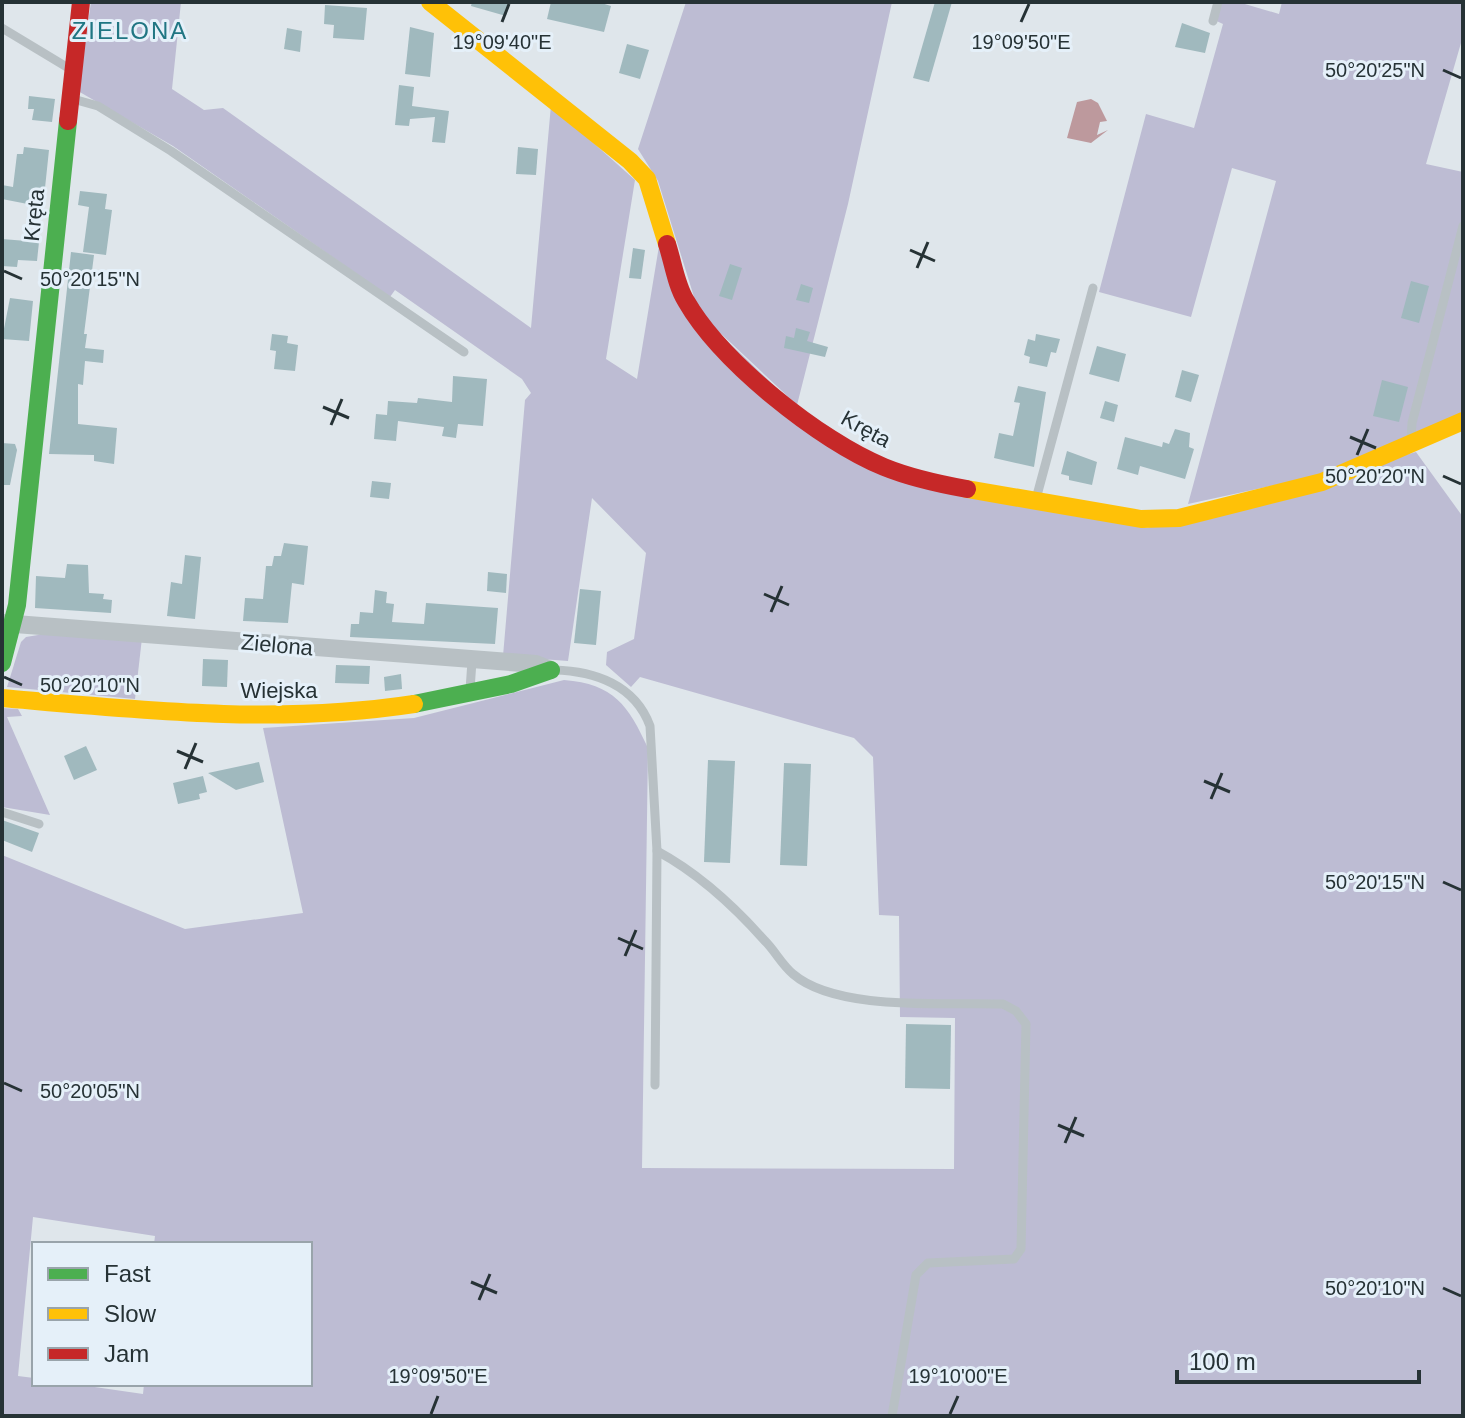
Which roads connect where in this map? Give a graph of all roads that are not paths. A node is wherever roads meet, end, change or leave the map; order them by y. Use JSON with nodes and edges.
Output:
{"nodes":[{"id":1,"x":81,"y":2,"type":"edge"},
{"id":2,"x":430,"y":2,"type":"edge"},
{"id":3,"x":1218,"y":2,"type":"edge"},
{"id":4,"x":1213,"y":21,"type":"dead end"},
{"id":5,"x":2,"y":28,"type":"edge"},
{"id":6,"x":73,"y":70,"type":"junction"},
{"id":7,"x":70,"y":98,"type":"junction"},
{"id":8,"x":1463,"y":226,"type":"edge"},
{"id":9,"x":1093,"y":288,"type":"dead end"},
{"id":10,"x":464,"y":352,"type":"dead end"},
{"id":11,"x":1463,"y":421,"type":"edge"},
{"id":12,"x":1411,"y":444,"type":"junction"},
{"id":13,"x":1035,"y":502,"type":"junction"},
{"id":14,"x":8,"y":624,"type":"edge"},
{"id":15,"x":472,"y":661,"type":"junction"},
{"id":16,"x":2,"y":663,"type":"edge"},
{"id":17,"x":551,"y":670,"type":"junction"},
{"id":18,"x":470,"y":693,"type":"junction"},
{"id":19,"x":2,"y":698,"type":"edge"},
{"id":20,"x":2,"y":812,"type":"edge"},
{"id":21,"x":39,"y":824,"type":"dead end"},
{"id":22,"x":657,"y":851,"type":"junction"},
{"id":23,"x":655,"y":1085,"type":"dead end"},
{"id":24,"x":892,"y":1416,"type":"edge"}],
"edges":[{"from":1,"to":6,"type":"street","name":"Kręta"},
{"from":2,"to":13,"type":"street","name":"Kręta"},
{"from":3,"to":4,"type":"lane"},
{"from":5,"to":6,"type":"lane"},
{"from":6,"to":7,"type":"street","name":"Kręta"},
{"from":7,"to":10,"type":"lane"},
{"from":7,"to":14,"type":"street","name":"Kręta"},
{"from":8,"to":12,"type":"lane"},
{"from":9,"to":13,"type":"lane"},
{"from":11,"to":12,"type":"street","name":"Kręta"},
{"from":12,"to":13,"type":"street","name":"Kręta"},
{"from":14,"to":15,"type":"street","name":"Zielona"},
{"from":14,"to":16,"type":"street","name":"Kręta"},
{"from":15,"to":17,"type":"street","name":"Zielona"},
{"from":15,"to":18,"type":"lane"},
{"from":17,"to":18,"type":"street","name":"Wiejska"},
{"from":17,"to":22,"type":"lane"},
{"from":18,"to":19,"type":"street","name":"Wiejska"},
{"from":20,"to":21,"type":"lane"},
{"from":22,"to":23,"type":"lane"},
{"from":22,"to":24,"type":"lane"}]}
